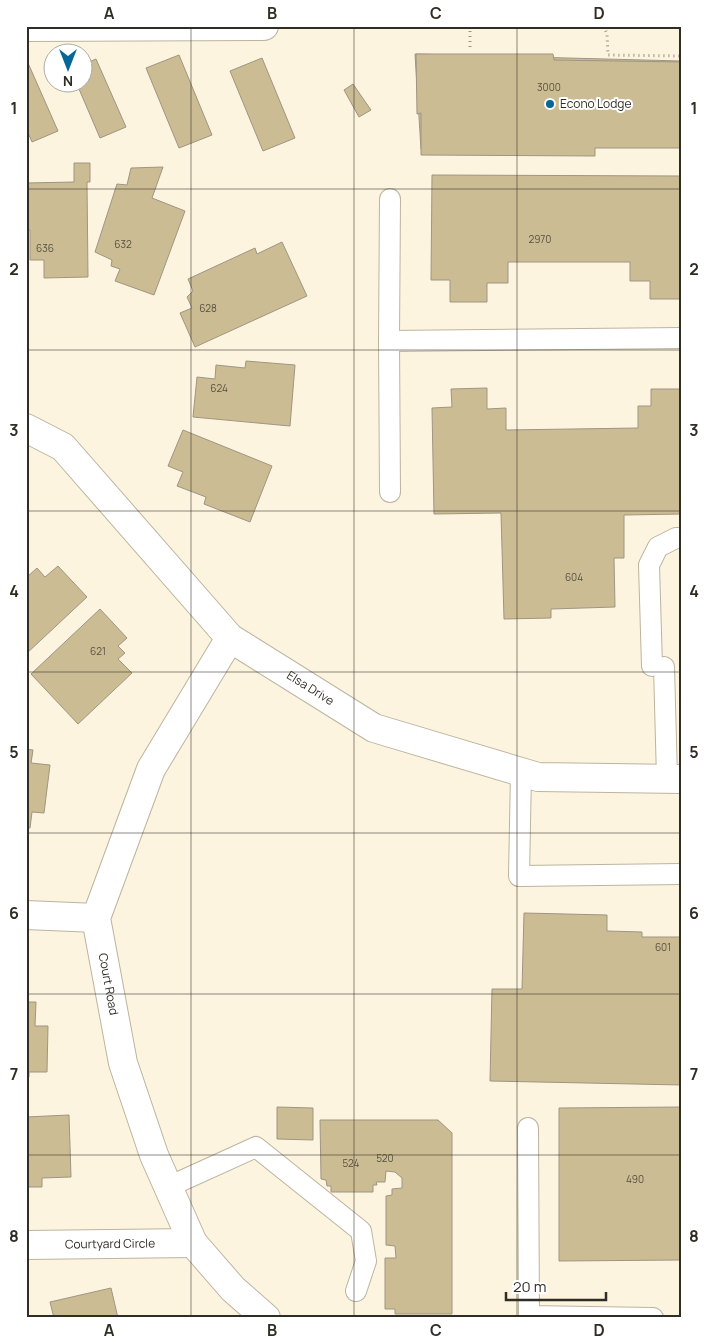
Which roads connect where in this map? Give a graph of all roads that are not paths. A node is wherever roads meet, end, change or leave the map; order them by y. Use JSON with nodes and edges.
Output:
{"nodes":[{"id":1,"x":264,"y":26,"type":"edge"},
{"id":2,"x":26,"y":27,"type":"edge"},
{"id":3,"x":390,"y":199,"type":"dead end"},
{"id":4,"x":682,"y":338,"type":"edge"},
{"id":5,"x":389,"y":341,"type":"junction"},
{"id":6,"x":26,"y":428,"type":"edge"},
{"id":7,"x":390,"y":492,"type":"dead end"},
{"id":8,"x":682,"y":538,"type":"edge"},
{"id":9,"x":230,"y":638,"type":"junction"},
{"id":10,"x":521,"y":772,"type":"junction"},
{"id":11,"x":674,"y":778,"type":"edge"},
{"id":12,"x":682,"y":874,"type":"edge"},
{"id":13,"x":26,"y":915,"type":"edge"},
{"id":14,"x":96,"y":918,"type":"junction"},
{"id":15,"x":528,"y":1128,"type":"dead end"},
{"id":16,"x":168,"y":1187,"type":"junction"},
{"id":17,"x":193,"y":1243,"type":"junction"},
{"id":18,"x":26,"y":1245,"type":"edge"},
{"id":19,"x":356,"y":1291,"type":"dead end"},
{"id":20,"x":529,"y":1317,"type":"edge"},
{"id":21,"x":266,"y":1318,"type":"edge"},
{"id":22,"x":653,"y":1318,"type":"edge"}],
"edges":[{"from":1,"to":2,"type":"street"},
{"from":3,"to":5,"type":"lane"},
{"from":4,"to":5,"type":"lane"},
{"from":5,"to":7,"type":"lane"},
{"from":6,"to":9,"type":"street","name":"Elsa Drive"},
{"from":8,"to":11,"type":"lane"},
{"from":9,"to":10,"type":"street","name":"Elsa Drive"},
{"from":9,"to":14,"type":"street"},
{"from":10,"to":11,"type":"street","name":"Elsa Drive"},
{"from":10,"to":12,"type":"lane"},
{"from":13,"to":14,"type":"street"},
{"from":14,"to":16,"type":"street","name":"Court Road"},
{"from":15,"to":20,"type":"lane"},
{"from":16,"to":17,"type":"street","name":"Court Road"},
{"from":16,"to":19,"type":"lane"},
{"from":17,"to":18,"type":"street","name":"Courtyard Circle"},
{"from":17,"to":21,"type":"street","name":"Court Road"},
{"from":20,"to":22,"type":"lane"}]}
